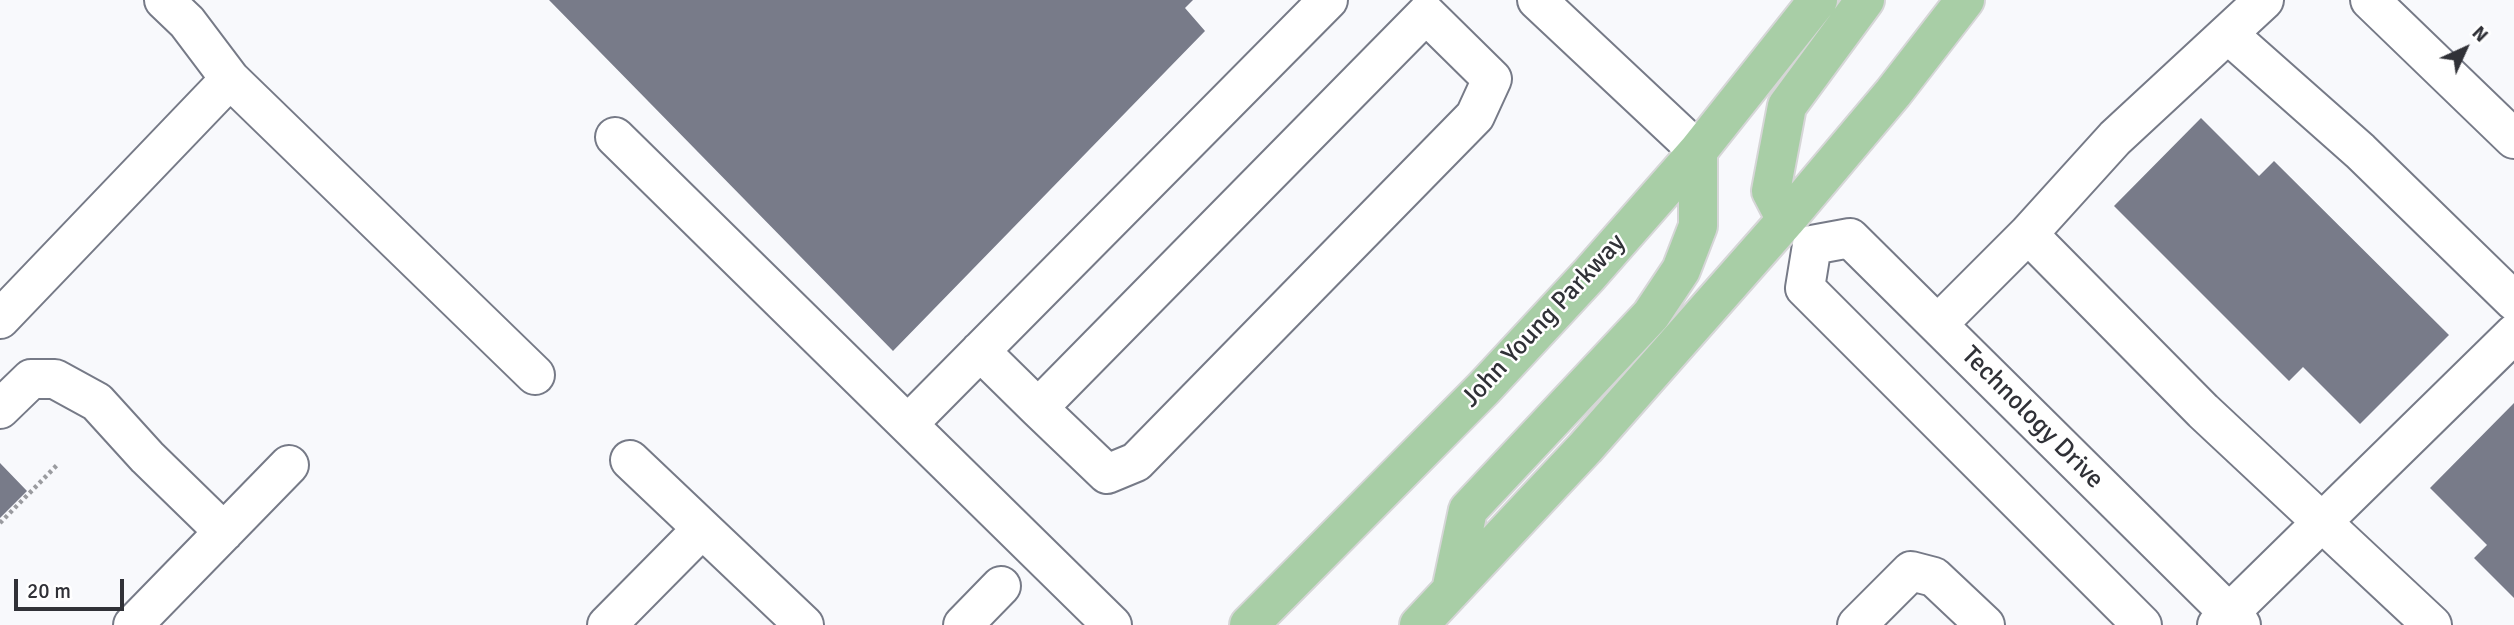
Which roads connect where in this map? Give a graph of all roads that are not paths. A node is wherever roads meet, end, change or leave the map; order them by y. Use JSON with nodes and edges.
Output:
{"nodes":[{"id":1,"x":164,"y":0,"type":"edge"},
{"id":2,"x":1328,"y":0,"type":"edge"},
{"id":3,"x":1537,"y":0,"type":"edge"},
{"id":4,"x":1818,"y":0,"type":"edge"},
{"id":5,"x":1865,"y":0,"type":"edge"},
{"id":6,"x":1965,"y":0,"type":"edge"},
{"id":7,"x":2264,"y":0,"type":"edge"},
{"id":8,"x":2370,"y":0,"type":"edge"},
{"id":9,"x":1419,"y":7,"type":"edge"},
{"id":10,"x":2229,"y":35,"type":"junction"},
{"id":11,"x":230,"y":79,"type":"junction"},
{"id":12,"x":615,"y":137,"type":"dead end"},
{"id":13,"x":2514,"y":139,"type":"edge"},
{"id":14,"x":1698,"y":151,"type":"junction"},
{"id":15,"x":1799,"y":232,"type":"junction"},
{"id":16,"x":2028,"y":233,"type":"junction"},
{"id":17,"x":2514,"y":301,"type":"edge"},
{"id":18,"x":0,"y":318,"type":"edge"},
{"id":19,"x":1938,"y":324,"type":"junction"},
{"id":20,"x":2514,"y":334,"type":"edge"},
{"id":21,"x":980,"y":352,"type":"junction"},
{"id":22,"x":535,"y":376,"type":"dead end"},
{"id":23,"x":1038,"y":408,"type":"junction"},
{"id":24,"x":0,"y":410,"type":"edge"},
{"id":25,"x":908,"y":424,"type":"junction"},
{"id":26,"x":630,"y":460,"type":"dead end"},
{"id":27,"x":289,"y":465,"type":"dead end"},
{"id":28,"x":2321,"y":522,"type":"junction"},
{"id":29,"x":702,"y":529,"type":"junction"},
{"id":30,"x":225,"y":533,"type":"junction"},
{"id":31,"x":1001,"y":586,"type":"dead end"},
{"id":32,"x":1451,"y":591,"type":"junction"},
{"id":33,"x":2229,"y":621,"type":"edge"},
{"id":34,"x":133,"y":625,"type":"edge"},
{"id":35,"x":607,"y":625,"type":"edge"},
{"id":36,"x":804,"y":625,"type":"edge"},
{"id":37,"x":962,"y":625,"type":"edge"},
{"id":38,"x":1112,"y":625,"type":"edge"},
{"id":39,"x":1249,"y":625,"type":"edge"},
{"id":40,"x":1419,"y":625,"type":"edge"},
{"id":41,"x":1857,"y":625,"type":"edge"},
{"id":42,"x":1985,"y":625,"type":"edge"},
{"id":43,"x":2142,"y":625,"type":"edge"},
{"id":44,"x":2432,"y":625,"type":"edge"}],
"edges":[{"from":1,"to":11,"type":"street"},
{"from":2,"to":21,"type":"street"},
{"from":3,"to":14,"type":"street"},
{"from":4,"to":14,"type":"main road","name":"John Young Parkway"},
{"from":5,"to":15,"type":"main road"},
{"from":6,"to":15,"type":"main road"},
{"from":7,"to":10,"type":"street"},
{"from":8,"to":13,"type":"street"},
{"from":9,"to":23,"type":"street"},
{"from":9,"to":23,"type":"street"},
{"from":10,"to":16,"type":"street"},
{"from":10,"to":17,"type":"street"},
{"from":11,"to":18,"type":"street"},
{"from":11,"to":22,"type":"street"},
{"from":12,"to":25,"type":"street"},
{"from":14,"to":32,"type":"main road"},
{"from":14,"to":39,"type":"main road","name":"John Young Parkway"},
{"from":15,"to":19,"type":"street","name":"Technology Drive"},
{"from":15,"to":32,"type":"main road"},
{"from":15,"to":43,"type":"street"},
{"from":16,"to":19,"type":"street"},
{"from":16,"to":28,"type":"street"},
{"from":19,"to":33,"type":"street","name":"Technology Drive"},
{"from":20,"to":28,"type":"street"},
{"from":21,"to":23,"type":"street"},
{"from":21,"to":25,"type":"street"},
{"from":24,"to":30,"type":"street"},
{"from":25,"to":38,"type":"street"},
{"from":26,"to":29,"type":"street"},
{"from":27,"to":30,"type":"street"},
{"from":28,"to":33,"type":"street"},
{"from":28,"to":44,"type":"street"},
{"from":29,"to":35,"type":"street"},
{"from":29,"to":36,"type":"street"},
{"from":30,"to":34,"type":"street"},
{"from":31,"to":37,"type":"street"},
{"from":32,"to":40,"type":"main road"},
{"from":41,"to":42,"type":"street"}]}
